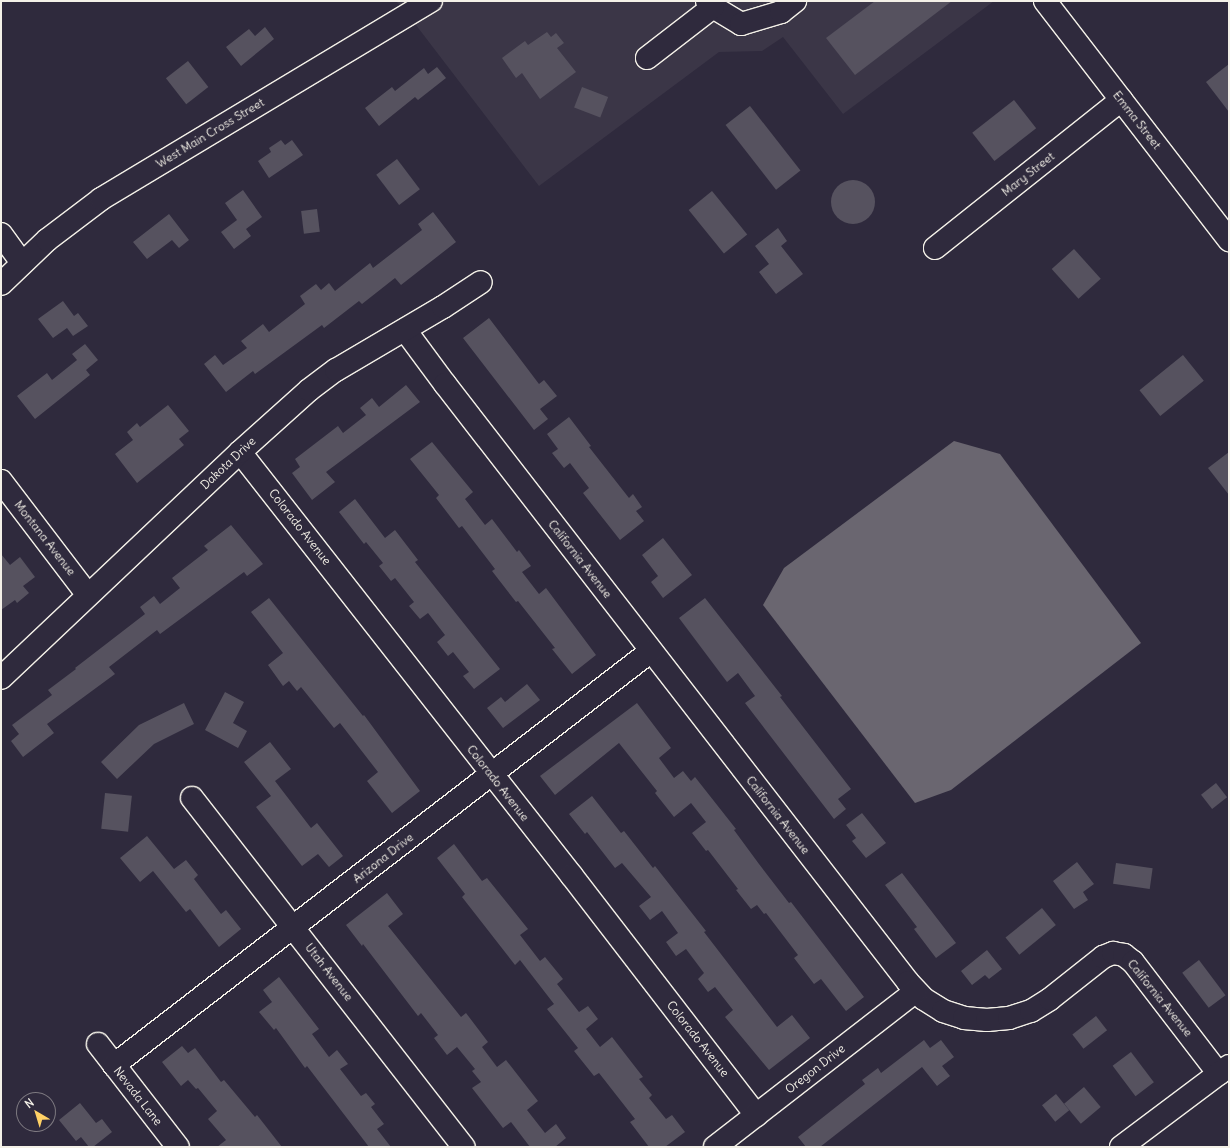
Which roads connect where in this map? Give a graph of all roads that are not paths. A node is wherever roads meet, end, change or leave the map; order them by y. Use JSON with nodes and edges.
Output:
{"nodes":[{"id":1,"x":431,"y":1,"type":"edge"},
{"id":2,"x":795,"y":1,"type":"edge"},
{"id":3,"x":1045,"y":1,"type":"edge"},
{"id":4,"x":710,"y":4,"type":"edge"},
{"id":5,"x":647,"y":58,"type":"dead end"},
{"id":6,"x":1121,"y":100,"type":"junction"},
{"id":7,"x":1,"y":234,"type":"edge"},
{"id":8,"x":1229,"y":240,"type":"edge"},
{"id":9,"x":935,"y":248,"type":"dead end"},
{"id":10,"x":22,"y":263,"type":"junction"},
{"id":11,"x":481,"y":282,"type":"dead end"},
{"id":12,"x":1,"y":284,"type":"edge"},
{"id":13,"x":405,"y":330,"type":"junction"},
{"id":14,"x":240,"y":452,"type":"junction"},
{"id":15,"x":1,"y":481,"type":"edge"},
{"id":16,"x":88,"y":595,"type":"junction"},
{"id":17,"x":651,"y":651,"type":"junction"},
{"id":18,"x":1,"y":678,"type":"edge"},
{"id":19,"x":491,"y":774,"type":"junction"},
{"id":20,"x":192,"y":798,"type":"dead end"},
{"id":21,"x":294,"y":926,"type":"junction"},
{"id":22,"x":916,"y":991,"type":"junction"},
{"id":23,"x":98,"y":1044,"type":"dead end"},
{"id":24,"x":114,"y":1065,"type":"junction"},
{"id":25,"x":1224,"y":1070,"type":"edge"},
{"id":26,"x":756,"y":1115,"type":"junction"},
{"id":27,"x":178,"y":1147,"type":"edge"},
{"id":28,"x":464,"y":1147,"type":"edge"},
{"id":29,"x":715,"y":1147,"type":"edge"},
{"id":30,"x":1121,"y":1147,"type":"edge"}],
"edges":[{"from":1,"to":10,"type":"street","name":"West Main Cross Street"},
{"from":2,"to":4,"type":"street"},
{"from":3,"to":6,"type":"street","name":"Emma Street"},
{"from":4,"to":5,"type":"street"},
{"from":6,"to":8,"type":"street","name":"Emma Street"},
{"from":6,"to":9,"type":"street","name":"Mary Street"},
{"from":7,"to":10,"type":"street"},
{"from":10,"to":12,"type":"street","name":"West Main Cross Street"},
{"from":11,"to":13,"type":"street","name":"Dakota Drive"},
{"from":13,"to":14,"type":"street","name":"Dakota Drive"},
{"from":13,"to":17,"type":"street","name":"California Avenue"},
{"from":14,"to":16,"type":"street","name":"Dakota Drive"},
{"from":14,"to":19,"type":"street","name":"Colorado Avenue"},
{"from":15,"to":16,"type":"street","name":"Montana Avenue"},
{"from":16,"to":18,"type":"street","name":"Dakota Drive"},
{"from":17,"to":19,"type":"street","name":"Arizona Drive"},
{"from":17,"to":22,"type":"street","name":"California Avenue"},
{"from":19,"to":21,"type":"street","name":"Arizona Drive"},
{"from":19,"to":26,"type":"street","name":"Colorado Avenue"},
{"from":20,"to":21,"type":"street","name":"Utah Avenue"},
{"from":21,"to":24,"type":"street","name":"Arizona Drive"},
{"from":21,"to":28,"type":"street","name":"Utah Avenue"},
{"from":22,"to":25,"type":"street","name":"California Avenue"},
{"from":22,"to":26,"type":"street","name":"Oregon Drive"},
{"from":23,"to":24,"type":"street","name":"Nevada Lane"},
{"from":24,"to":27,"type":"street","name":"Nevada Lane"},
{"from":25,"to":30,"type":"street"},
{"from":26,"to":29,"type":"street","name":"Oregon Drive"}]}
